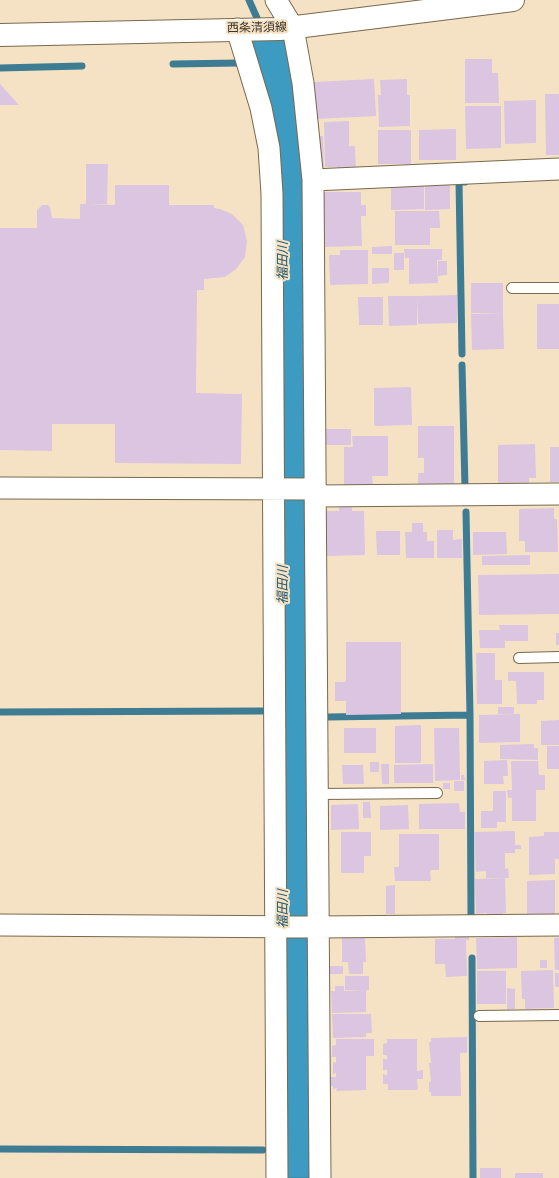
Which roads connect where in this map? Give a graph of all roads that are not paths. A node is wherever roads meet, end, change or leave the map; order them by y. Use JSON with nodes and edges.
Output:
{"nodes":[{"id":1,"x":276,"y":0,"type":"edge"},
{"id":2,"x":513,"y":0,"type":"edge"},
{"id":3,"x":286,"y":28,"type":"junction"},
{"id":4,"x":242,"y":29,"type":"junction"},
{"id":5,"x":0,"y":35,"type":"edge"},
{"id":6,"x":559,"y":169,"type":"edge"},
{"id":7,"x":313,"y":180,"type":"junction"},
{"id":8,"x":512,"y":288,"type":"dead end"},
{"id":9,"x":559,"y":288,"type":"edge"},
{"id":10,"x":0,"y":488,"type":"edge"},
{"id":11,"x":276,"y":489,"type":"junction"},
{"id":12,"x":313,"y":491,"type":"junction"},
{"id":13,"x":559,"y":494,"type":"edge"},
{"id":14,"x":559,"y":657,"type":"edge"},
{"id":15,"x":519,"y":658,"type":"dead end"},
{"id":16,"x":437,"y":793,"type":"dead end"},
{"id":17,"x":318,"y":794,"type":"junction"},
{"id":18,"x":0,"y":925,"type":"edge"},
{"id":19,"x":559,"y":925,"type":"edge"},
{"id":20,"x":278,"y":926,"type":"junction"},
{"id":21,"x":319,"y":927,"type":"junction"},
{"id":22,"x":559,"y":1015,"type":"edge"},
{"id":23,"x":479,"y":1016,"type":"dead end"},
{"id":24,"x":277,"y":1178,"type":"edge"},
{"id":25,"x":320,"y":1178,"type":"edge"}],
"edges":[{"from":1,"to":3,"type":"street"},
{"from":2,"to":3,"type":"main road","name":"西条清須線"},
{"from":3,"to":4,"type":"main road","name":"西条清須線"},
{"from":3,"to":7,"type":"street"},
{"from":4,"to":5,"type":"main road","name":"西条清須線"},
{"from":4,"to":11,"type":"street"},
{"from":6,"to":7,"type":"street"},
{"from":7,"to":12,"type":"street"},
{"from":8,"to":9,"type":"lane"},
{"from":10,"to":11,"type":"street"},
{"from":11,"to":12,"type":"street"},
{"from":11,"to":20,"type":"street"},
{"from":12,"to":13,"type":"street"},
{"from":12,"to":17,"type":"street"},
{"from":14,"to":15,"type":"lane"},
{"from":16,"to":17,"type":"lane"},
{"from":17,"to":21,"type":"street"},
{"from":18,"to":20,"type":"street"},
{"from":19,"to":21,"type":"street"},
{"from":20,"to":21,"type":"street"},
{"from":20,"to":24,"type":"street"},
{"from":21,"to":25,"type":"street"},
{"from":22,"to":23,"type":"lane"}]}
